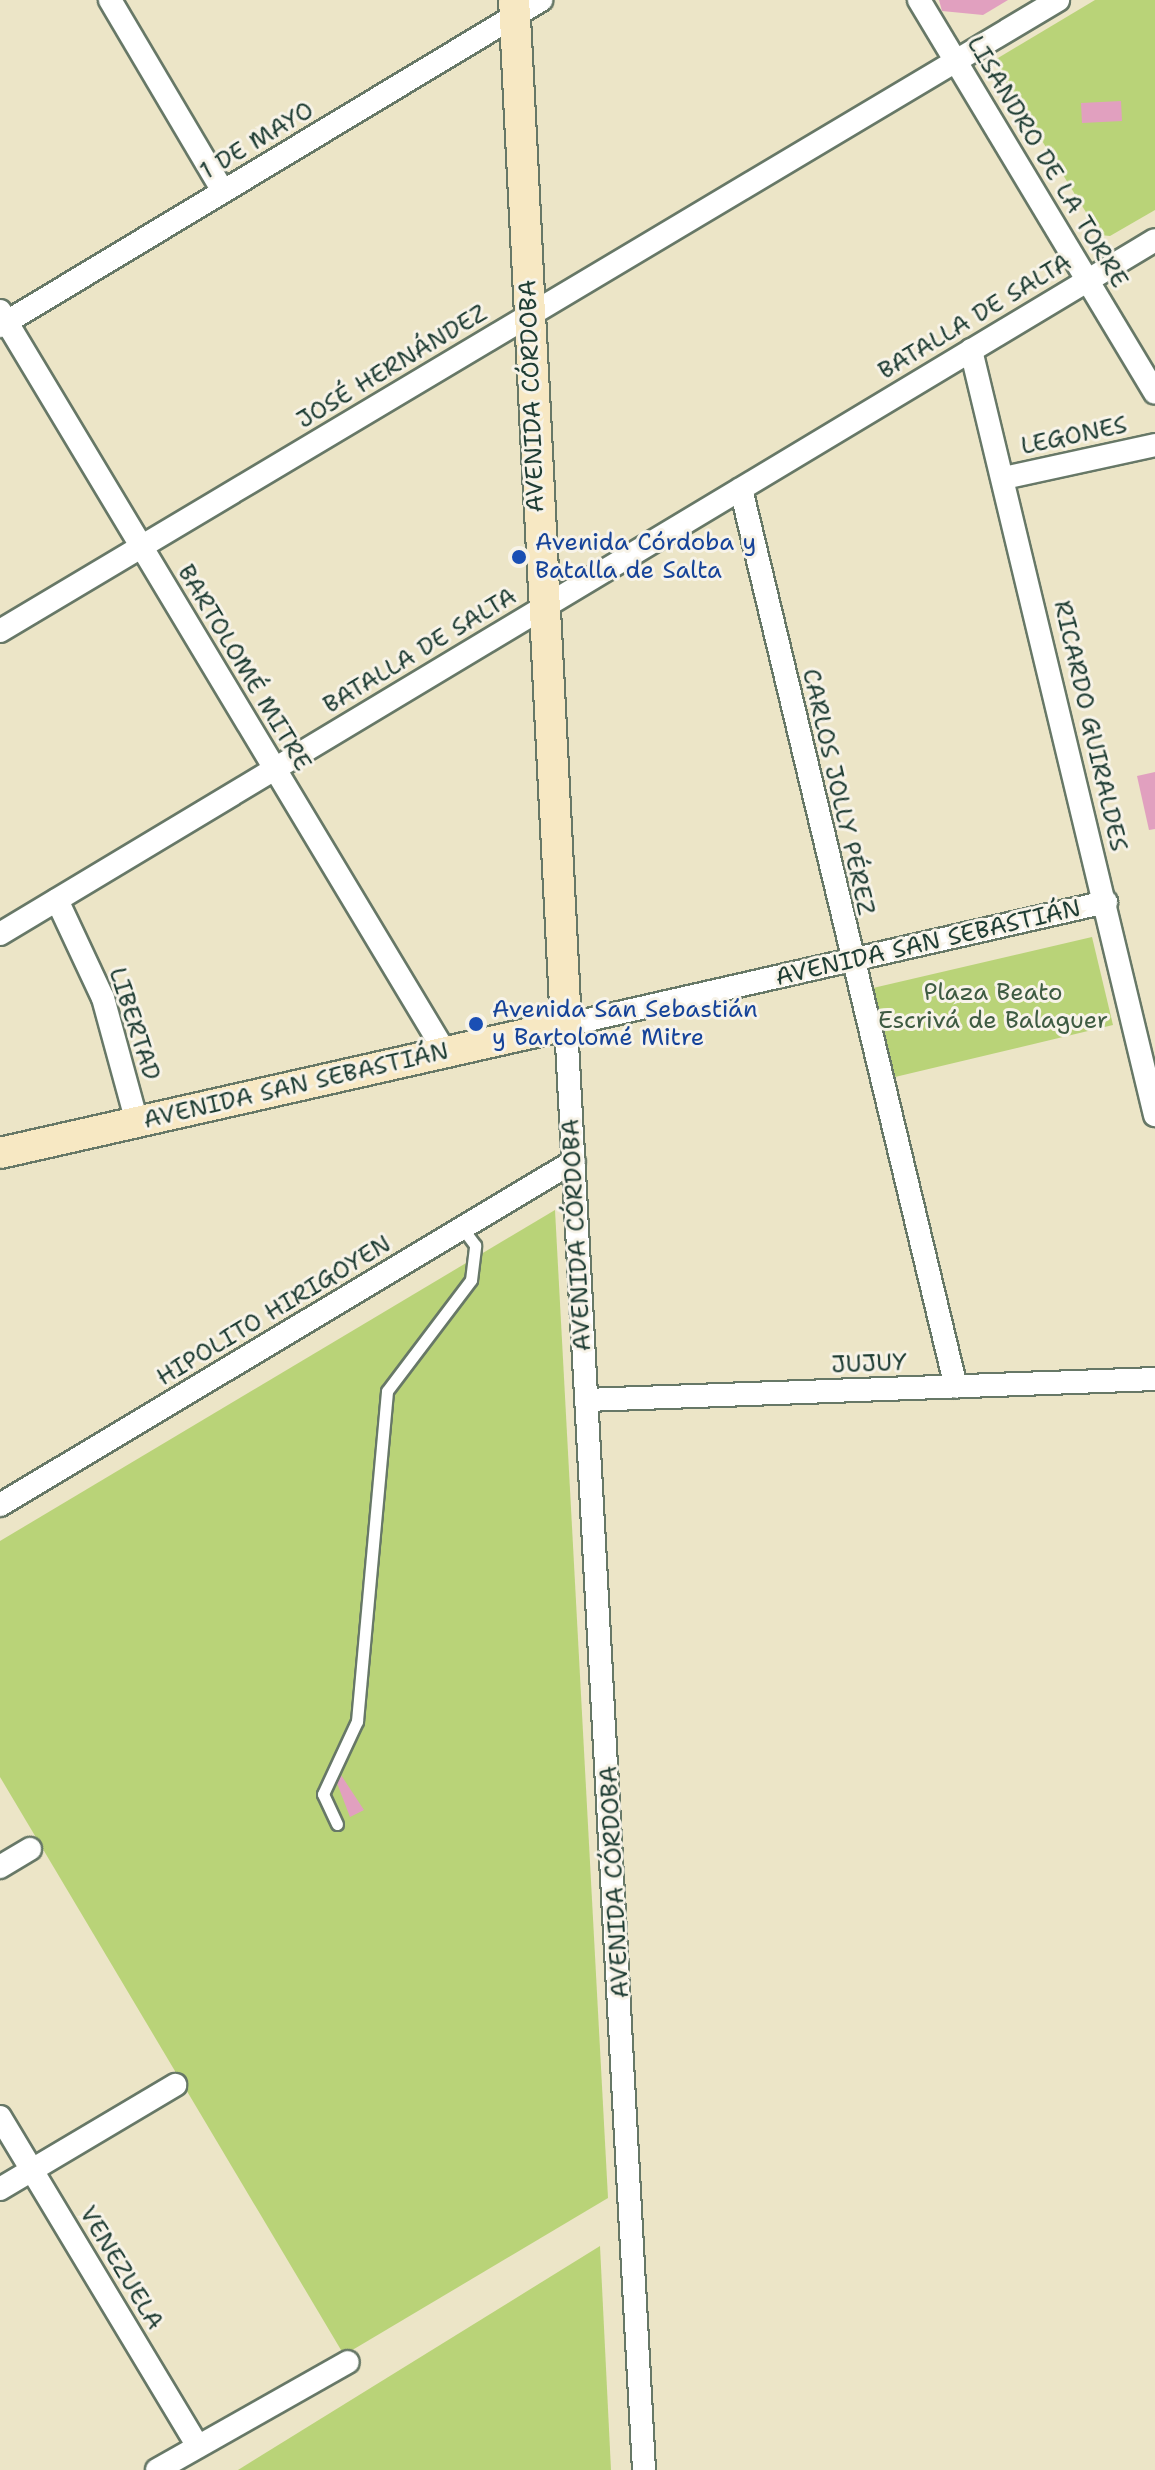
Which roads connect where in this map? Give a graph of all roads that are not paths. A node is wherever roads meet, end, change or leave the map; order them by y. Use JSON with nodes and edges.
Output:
{"nodes":[{"id":1,"x":110,"y":0,"type":"edge"},
{"id":2,"x":541,"y":0,"type":"edge"},
{"id":3,"x":919,"y":0,"type":"edge"},
{"id":4,"x":1058,"y":0,"type":"edge"},
{"id":5,"x":514,"y":8,"type":"edge"},
{"id":6,"x":956,"y":61,"type":"junction"},
{"id":7,"x":223,"y":191,"type":"junction"},
{"id":8,"x":1155,"y":240,"type":"edge"},
{"id":9,"x":1088,"y":280,"type":"junction"},
{"id":10,"x":529,"y":316,"type":"junction"},
{"id":11,"x":2,"y":320,"type":"edge"},
{"id":12,"x":971,"y":350,"type":"junction"},
{"id":13,"x":1155,"y":393,"type":"edge"},
{"id":14,"x":1155,"y":445,"type":"edge"},
{"id":15,"x":1004,"y":478,"type":"junction"},
{"id":16,"x":741,"y":489,"type":"junction"},
{"id":17,"x":141,"y":547,"type":"junction"},
{"id":18,"x":542,"y":608,"type":"junction"},
{"id":19,"x":0,"y":631,"type":"edge"},
{"id":20,"x":274,"y":769,"type":"junction"},
{"id":21,"x":57,"y":900,"type":"junction"},
{"id":22,"x":1106,"y":902,"type":"junction"},
{"id":23,"x":0,"y":934,"type":"edge"},
{"id":24,"x":850,"y":960,"type":"junction"},
{"id":25,"x":566,"y":1025,"type":"junction"},
{"id":26,"x":445,"y":1052,"type":"junction"},
{"id":27,"x":1155,"y":1115,"type":"edge"},
{"id":28,"x":137,"y":1122,"type":"junction"},
{"id":29,"x":0,"y":1153,"type":"edge"},
{"id":30,"x":574,"y":1161,"type":"junction"},
{"id":31,"x":462,"y":1228,"type":"junction"},
{"id":32,"x":1155,"y":1379,"type":"edge"},
{"id":33,"x":956,"y":1387,"type":"junction"},
{"id":34,"x":586,"y":1400,"type":"junction"},
{"id":35,"x":0,"y":1505,"type":"edge"},
{"id":36,"x":337,"y":1824,"type":"dead end"},
{"id":37,"x":30,"y":1849,"type":"dead end"},
{"id":38,"x":0,"y":1867,"type":"edge"},
{"id":39,"x":175,"y":2085,"type":"dead end"},
{"id":40,"x":0,"y":2117,"type":"edge"},
{"id":41,"x":32,"y":2170,"type":"junction"},
{"id":42,"x":0,"y":2189,"type":"edge"},
{"id":43,"x":348,"y":2362,"type":"dead end"},
{"id":44,"x":198,"y":2446,"type":"junction"},
{"id":45,"x":157,"y":2470,"type":"edge"},
{"id":46,"x":644,"y":2470,"type":"edge"}],
"edges":[{"from":1,"to":7,"type":"street"},
{"from":2,"to":5,"type":"street","name":"1 DE MAYO"},
{"from":3,"to":6,"type":"street","name":"LISANDRO DE LA TORRE"},
{"from":4,"to":6,"type":"street","name":"JOSÉ HERNÁNDEZ"},
{"from":5,"to":7,"type":"street","name":"1 DE MAYO"},
{"from":5,"to":10,"type":"street","name":"AVENIDA CÓRDOBA"},
{"from":6,"to":9,"type":"street","name":"LISANDRO DE LA TORRE"},
{"from":6,"to":10,"type":"street","name":"JOSÉ HERNÁNDEZ"},
{"from":7,"to":11,"type":"street","name":"1 DE MAYO"},
{"from":8,"to":9,"type":"street","name":"BATALLA DE SALTA"},
{"from":9,"to":12,"type":"street","name":"BATALLA DE SALTA"},
{"from":9,"to":13,"type":"street","name":"LISANDRO DE LA TORRE"},
{"from":10,"to":17,"type":"street","name":"JOSÉ HERNÁNDEZ"},
{"from":10,"to":18,"type":"street","name":"AVENIDA CÓRDOBA"},
{"from":11,"to":17,"type":"street","name":"BARTOLOMÉ MITRE"},
{"from":12,"to":15,"type":"street","name":"RICARDO GUIRALDES"},
{"from":12,"to":16,"type":"street","name":"BATALLA DE SALTA"},
{"from":14,"to":15,"type":"street","name":"LEGONES"},
{"from":15,"to":22,"type":"street","name":"RICARDO GUIRALDES"},
{"from":16,"to":18,"type":"street","name":"BATALLA DE SALTA"},
{"from":16,"to":24,"type":"street","name":"CARLOS JOLLY PÉREZ"},
{"from":17,"to":19,"type":"street","name":"JOSÉ HERNÁNDEZ"},
{"from":17,"to":20,"type":"street","name":"BARTOLOMÉ MITRE"},
{"from":18,"to":20,"type":"street","name":"BATALLA DE SALTA"},
{"from":18,"to":25,"type":"street","name":"AVENIDA CÓRDOBA"},
{"from":20,"to":21,"type":"street","name":"BATALLA DE SALTA"},
{"from":20,"to":26,"type":"street","name":"BARTOLOMÉ MITRE"},
{"from":21,"to":23,"type":"street","name":"BATALLA DE SALTA"},
{"from":21,"to":28,"type":"street","name":"LIBERTAD"},
{"from":22,"to":24,"type":"street","name":"AVENIDA SAN SEBASTIÁN"},
{"from":22,"to":27,"type":"street","name":"RICARDO GUIRALDES"},
{"from":24,"to":25,"type":"street","name":"AVENIDA SAN SEBASTIÁN"},
{"from":24,"to":33,"type":"street","name":"CARLOS JOLLY PÉREZ"},
{"from":25,"to":26,"type":"street","name":"AVENIDA SAN SEBASTIÁN"},
{"from":25,"to":30,"type":"street","name":"AVENIDA CÓRDOBA"},
{"from":26,"to":28,"type":"street","name":"AVENIDA SAN SEBASTIÁN"},
{"from":28,"to":29,"type":"street","name":"AVENIDA SAN SEBASTIÁN"},
{"from":30,"to":31,"type":"street","name":"HIPOLITO HIRIGOYEN"},
{"from":30,"to":34,"type":"street","name":"AVENIDA CÓRDOBA"},
{"from":31,"to":35,"type":"street","name":"HIPOLITO HIRIGOYEN"},
{"from":31,"to":36,"type":"lane"},
{"from":32,"to":33,"type":"street","name":"JUJUY"},
{"from":33,"to":34,"type":"street","name":"JUJUY"},
{"from":34,"to":46,"type":"street","name":"AVENIDA CÓRDOBA"},
{"from":37,"to":38,"type":"street"},
{"from":39,"to":41,"type":"street"},
{"from":40,"to":41,"type":"street","name":"VENEZUELA"},
{"from":41,"to":42,"type":"street"},
{"from":41,"to":44,"type":"street","name":"VENEZUELA"},
{"from":43,"to":44,"type":"street"},
{"from":44,"to":45,"type":"street"}]}
